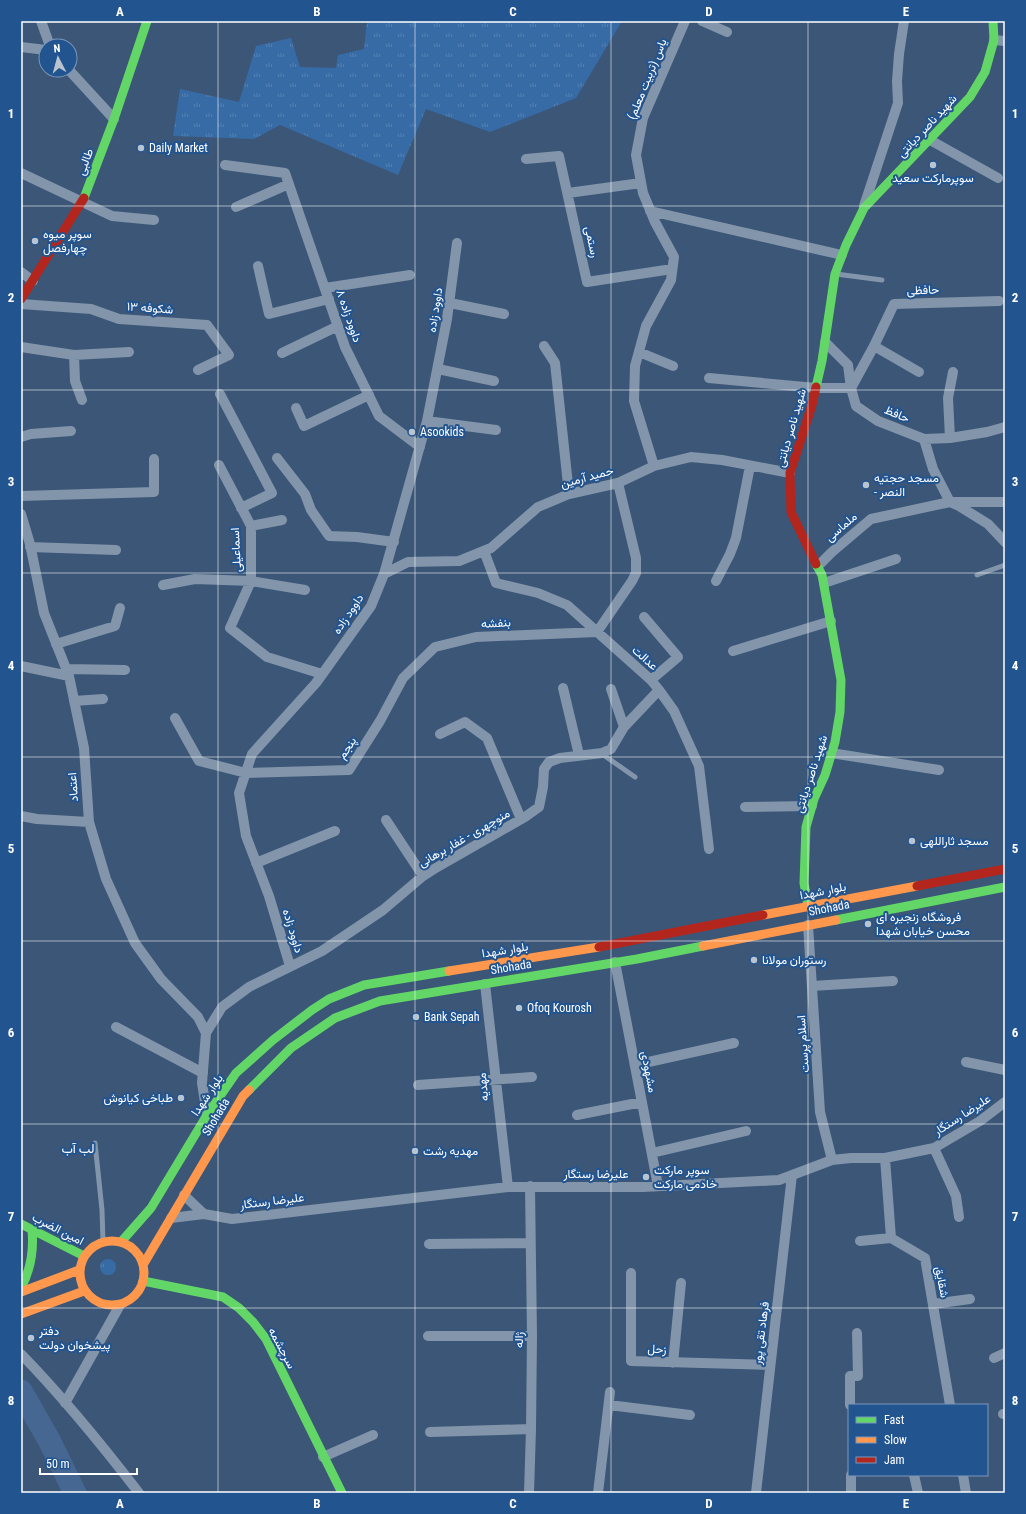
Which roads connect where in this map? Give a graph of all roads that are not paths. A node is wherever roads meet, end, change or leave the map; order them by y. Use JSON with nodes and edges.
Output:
{"nodes":[{"id":1,"x":41,"y":21,"type":"edge"},
{"id":2,"x":147,"y":21,"type":"edge"},
{"id":3,"x":685,"y":21,"type":"edge"},
{"id":4,"x":702,"y":21,"type":"edge"},
{"id":5,"x":904,"y":21,"type":"edge"},
{"id":6,"x":993,"y":21,"type":"edge"},
{"id":7,"x":727,"y":32,"type":"dead end"},
{"id":8,"x":47,"y":38,"type":"edge"},
{"id":9,"x":994,"y":40,"type":"junction"},
{"id":10,"x":1005,"y":41,"type":"edge"},
{"id":11,"x":21,"y":47,"type":"edge"},
{"id":12,"x":38,"y":49,"type":"edge"},
{"id":13,"x":76,"y":78,"type":"edge"},
{"id":14,"x":114,"y":119,"type":"junction"},
{"id":15,"x":930,"y":140,"type":"junction"},
{"id":16,"x":526,"y":159,"type":"dead end"},
{"id":17,"x":225,"y":165,"type":"dead end"},
{"id":18,"x":21,"y":173,"type":"edge"},
{"id":19,"x":998,"y":178,"type":"dead end"},
{"id":20,"x":642,"y":183,"type":"junction"},
{"id":21,"x":290,"y":184,"type":"junction"},
{"id":22,"x":568,"y":193,"type":"junction"},
{"id":23,"x":83,"y":202,"type":"junction"},
{"id":24,"x":236,"y":207,"type":"dead end"},
{"id":25,"x":864,"y":208,"type":"junction"},
{"id":26,"x":650,"y":211,"type":"junction"},
{"id":27,"x":154,"y":220,"type":"dead end"},
{"id":28,"x":457,"y":243,"type":"dead end"},
{"id":29,"x":842,"y":255,"type":"junction"},
{"id":30,"x":258,"y":266,"type":"dead end"},
{"id":31,"x":672,"y":268,"type":"junction"},
{"id":32,"x":21,"y":272,"type":"edge"},
{"id":33,"x":836,"y":274,"type":"junction"},
{"id":34,"x":410,"y":275,"type":"dead end"},
{"id":35,"x":882,"y":280,"type":"dead end"},
{"id":36,"x":33,"y":281,"type":"junction"},
{"id":37,"x":325,"y":288,"type":"junction"},
{"id":38,"x":21,"y":299,"type":"edge"},
{"id":39,"x":329,"y":299,"type":"junction"},
{"id":40,"x":999,"y":301,"type":"dead end"},
{"id":41,"x":450,"y":303,"type":"junction"},
{"id":42,"x":21,"y":304,"type":"edge"},
{"id":43,"x":504,"y":314,"type":"dead end"},
{"id":44,"x":338,"y":326,"type":"junction"},
{"id":45,"x":824,"y":342,"type":"junction"},
{"id":46,"x":544,"y":346,"type":"dead end"},
{"id":47,"x":874,"y":346,"type":"junction"},
{"id":48,"x":21,"y":347,"type":"edge"},
{"id":49,"x":129,"y":352,"type":"dead end"},
{"id":50,"x":639,"y":352,"type":"junction"},
{"id":51,"x":282,"y":353,"type":"dead end"},
{"id":52,"x":74,"y":355,"type":"junction"},
{"id":53,"x":673,"y":366,"type":"dead end"},
{"id":54,"x":438,"y":369,"type":"junction"},
{"id":55,"x":198,"y":370,"type":"dead end"},
{"id":56,"x":919,"y":372,"type":"dead end"},
{"id":57,"x":953,"y":372,"type":"dead end"},
{"id":58,"x":709,"y":378,"type":"dead end"},
{"id":59,"x":494,"y":381,"type":"dead end"},
{"id":60,"x":816,"y":388,"type":"junction"},
{"id":61,"x":851,"y":388,"type":"junction"},
{"id":62,"x":220,"y":394,"type":"dead end"},
{"id":63,"x":369,"y":395,"type":"junction"},
{"id":64,"x":82,"y":400,"type":"dead end"},
{"id":65,"x":296,"y":408,"type":"dead end"},
{"id":66,"x":427,"y":421,"type":"junction"},
{"id":67,"x":1005,"y":427,"type":"edge"},
{"id":68,"x":496,"y":430,"type":"dead end"},
{"id":69,"x":71,"y":431,"type":"dead end"},
{"id":70,"x":21,"y":437,"type":"edge"},
{"id":71,"x":950,"y":438,"type":"junction"},
{"id":72,"x":924,"y":439,"type":"junction"},
{"id":73,"x":420,"y":447,"type":"junction"},
{"id":74,"x":277,"y":458,"type":"dead end"},
{"id":75,"x":154,"y":459,"type":"dead end"},
{"id":76,"x":218,"y":464,"type":"dead end"},
{"id":77,"x":654,"y":466,"type":"junction"},
{"id":78,"x":750,"y":466,"type":"junction"},
{"id":79,"x":790,"y":473,"type":"junction"},
{"id":80,"x":618,"y":483,"type":"junction"},
{"id":81,"x":569,"y":494,"type":"junction"},
{"id":82,"x":21,"y":496,"type":"edge"},
{"id":83,"x":950,"y":502,"type":"junction"},
{"id":84,"x":1005,"y":502,"type":"edge"},
{"id":85,"x":241,"y":508,"type":"junction"},
{"id":86,"x":21,"y":514,"type":"edge"},
{"id":87,"x":282,"y":520,"type":"dead end"},
{"id":88,"x":251,"y":526,"type":"junction"},
{"id":89,"x":394,"y":542,"type":"junction"},
{"id":90,"x":1005,"y":542,"type":"edge"},
{"id":91,"x":30,"y":547,"type":"junction"},
{"id":92,"x":116,"y":550,"type":"dead end"},
{"id":93,"x":484,"y":551,"type":"junction"},
{"id":94,"x":896,"y":559,"type":"dead end"},
{"id":95,"x":1005,"y":565,"type":"edge"},
{"id":96,"x":818,"y":566,"type":"junction"},
{"id":97,"x":384,"y":574,"type":"junction"},
{"id":98,"x":977,"y":575,"type":"dead end"},
{"id":99,"x":251,"y":581,"type":"junction"},
{"id":100,"x":716,"y":581,"type":"dead end"},
{"id":101,"x":824,"y":583,"type":"junction"},
{"id":102,"x":164,"y":585,"type":"dead end"},
{"id":103,"x":305,"y":590,"type":"dead end"},
{"id":104,"x":120,"y":608,"type":"dead end"},
{"id":105,"x":644,"y":618,"type":"dead end"},
{"id":106,"x":831,"y":621,"type":"junction"},
{"id":107,"x":598,"y":632,"type":"junction"},
{"id":108,"x":56,"y":644,"type":"junction"},
{"id":109,"x":734,"y":651,"type":"dead end"},
{"id":110,"x":21,"y":666,"type":"edge"},
{"id":111,"x":125,"y":670,"type":"dead end"},
{"id":112,"x":67,"y":673,"type":"junction"},
{"id":113,"x":322,"y":674,"type":"junction"},
{"id":114,"x":407,"y":674,"type":"joint"},
{"id":115,"x":651,"y":680,"type":"junction"},
{"id":116,"x":563,"y":688,"type":"dead end"},
{"id":117,"x":610,"y":689,"type":"dead end"},
{"id":118,"x":659,"y":690,"type":"junction"},
{"id":119,"x":104,"y":699,"type":"dead end"},
{"id":120,"x":74,"y":701,"type":"junction"},
{"id":121,"x":175,"y":718,"type":"dead end"},
{"id":122,"x":624,"y":727,"type":"junction"},
{"id":123,"x":440,"y":734,"type":"dead end"},
{"id":124,"x":602,"y":753,"type":"junction"},
{"id":125,"x":831,"y":754,"type":"junction"},
{"id":126,"x":579,"y":755,"type":"junction"},
{"id":127,"x":939,"y":770,"type":"dead end"},
{"id":128,"x":246,"y":773,"type":"junction"},
{"id":129,"x":636,"y":777,"type":"dead end"},
{"id":130,"x":812,"y":806,"type":"junction"},
{"id":131,"x":745,"y":807,"type":"dead end"},
{"id":132,"x":21,"y":816,"type":"edge"},
{"id":133,"x":521,"y":819,"type":"junction"},
{"id":134,"x":386,"y":820,"type":"dead end"},
{"id":135,"x":89,"y":822,"type":"junction"},
{"id":136,"x":335,"y":831,"type":"dead end"},
{"id":137,"x":709,"y":849,"type":"dead end"},
{"id":138,"x":256,"y":863,"type":"junction"},
{"id":139,"x":1005,"y":869,"type":"edge"},
{"id":140,"x":423,"y":876,"type":"junction"},
{"id":141,"x":1005,"y":887,"type":"edge"},
{"id":142,"x":808,"y":906,"type":"junction"},
{"id":143,"x":808,"y":925,"type":"junction"},
{"id":144,"x":615,"y":962,"type":"junction"},
{"id":145,"x":290,"y":966,"type":"junction"},
{"id":146,"x":481,"y":966,"type":"junction"},
{"id":147,"x":893,"y":981,"type":"dead end"},
{"id":148,"x":485,"y":984,"type":"junction"},
{"id":149,"x":812,"y":986,"type":"junction"},
{"id":150,"x":116,"y":1027,"type":"dead end"},
{"id":151,"x":206,"y":1033,"type":"junction"},
{"id":152,"x":734,"y":1043,"type":"dead end"},
{"id":153,"x":966,"y":1062,"type":"dead end"},
{"id":154,"x":635,"y":1065,"type":"junction"},
{"id":155,"x":1005,"y":1070,"type":"edge"},
{"id":156,"x":203,"y":1073,"type":"junction"},
{"id":157,"x":532,"y":1077,"type":"dead end"},
{"id":158,"x":495,"y":1080,"type":"junction"},
{"id":159,"x":418,"y":1085,"type":"dead end"},
{"id":160,"x":642,"y":1102,"type":"junction"},
{"id":161,"x":1005,"y":1102,"type":"edge"},
{"id":162,"x":577,"y":1114,"type":"dead end"},
{"id":163,"x":207,"y":1115,"type":"junction"},
{"id":164,"x":746,"y":1131,"type":"dead end"},
{"id":165,"x":95,"y":1142,"type":"dead end"},
{"id":166,"x":934,"y":1148,"type":"junction"},
{"id":167,"x":652,"y":1153,"type":"junction"},
{"id":168,"x":885,"y":1158,"type":"junction"},
{"id":169,"x":832,"y":1160,"type":"junction"},
{"id":170,"x":792,"y":1175,"type":"junction"},
{"id":171,"x":530,"y":1186,"type":"junction"},
{"id":172,"x":658,"y":1186,"type":"junction"},
{"id":173,"x":508,"y":1187,"type":"junction"},
{"id":174,"x":184,"y":1195,"type":"junction"},
{"id":175,"x":204,"y":1214,"type":"junction"},
{"id":176,"x":959,"y":1217,"type":"dead end"},
{"id":177,"x":171,"y":1218,"type":"junction"},
{"id":178,"x":21,"y":1224,"type":"edge"},
{"id":179,"x":32,"y":1230,"type":"junction"},
{"id":180,"x":891,"y":1238,"type":"junction"},
{"id":181,"x":860,"y":1241,"type":"dead end"},
{"id":182,"x":103,"y":1242,"type":"junction"},
{"id":183,"x":121,"y":1242,"type":"junction"},
{"id":184,"x":530,"y":1243,"type":"junction"},
{"id":185,"x":429,"y":1244,"type":"dead end"},
{"id":186,"x":84,"y":1256,"type":"junction"},
{"id":187,"x":143,"y":1265,"type":"junction"},
{"id":188,"x":79,"y":1270,"type":"junction"},
{"id":189,"x":631,"y":1273,"type":"dead end"},
{"id":190,"x":143,"y":1281,"type":"junction"},
{"id":191,"x":681,"y":1282,"type":"dead end"},
{"id":192,"x":21,"y":1288,"type":"edge"},
{"id":193,"x":84,"y":1290,"type":"junction"},
{"id":194,"x":21,"y":1292,"type":"edge"},
{"id":195,"x":970,"y":1299,"type":"dead end"},
{"id":196,"x":933,"y":1304,"type":"junction"},
{"id":197,"x":120,"y":1305,"type":"junction"},
{"id":198,"x":21,"y":1314,"type":"edge"},
{"id":199,"x":857,"y":1333,"type":"dead end"},
{"id":200,"x":428,"y":1336,"type":"dead end"},
{"id":201,"x":532,"y":1336,"type":"junction"},
{"id":202,"x":1005,"y":1353,"type":"edge"},
{"id":203,"x":21,"y":1354,"type":"edge"},
{"id":204,"x":994,"y":1358,"type":"dead end"},
{"id":205,"x":673,"y":1363,"type":"junction"},
{"id":206,"x":770,"y":1365,"type":"junction"},
{"id":207,"x":610,"y":1392,"type":"dead end"},
{"id":208,"x":65,"y":1403,"type":"junction"},
{"id":209,"x":850,"y":1404,"type":"edge"},
{"id":210,"x":950,"y":1404,"type":"edge"},
{"id":211,"x":609,"y":1405,"type":"junction"},
{"id":212,"x":690,"y":1415,"type":"dead end"},
{"id":213,"x":531,"y":1429,"type":"junction"},
{"id":214,"x":430,"y":1432,"type":"dead end"},
{"id":215,"x":373,"y":1434,"type":"dead end"},
{"id":216,"x":324,"y":1456,"type":"junction"},
{"id":217,"x":851,"y":1476,"type":"edge"},
{"id":218,"x":914,"y":1476,"type":"edge"},
{"id":219,"x":963,"y":1476,"type":"edge"},
{"id":220,"x":139,"y":1493,"type":"edge"},
{"id":221,"x":342,"y":1493,"type":"edge"},
{"id":222,"x":529,"y":1493,"type":"edge"},
{"id":223,"x":601,"y":1493,"type":"edge"},
{"id":224,"x":756,"y":1493,"type":"edge"},
{"id":225,"x":851,"y":1493,"type":"edge"},
{"id":226,"x":918,"y":1493,"type":"edge"},
{"id":227,"x":966,"y":1493,"type":"edge"}],
"edges":[{"from":1,"to":8,"type":"street"},
{"from":2,"to":14,"type":"main road","name":"طالبی"},
{"from":3,"to":20,"type":"street","name":"یاس (تربیت معلم)"},
{"from":4,"to":7,"type":"street"},
{"from":5,"to":25,"type":"street"},
{"from":6,"to":9,"type":"main road","name":"شهید ناصر دیانتی"},
{"from":9,"to":10,"type":"street"},
{"from":9,"to":15,"type":"main road","name":"شهید ناصر دیانتی"},
{"from":11,"to":12,"type":"street"},
{"from":13,"to":14,"type":"street"},
{"from":14,"to":23,"type":"main road","name":"طالبی"},
{"from":15,"to":19,"type":"street"},
{"from":15,"to":25,"type":"main road","name":"شهید ناصر دیانتی"},
{"from":16,"to":22,"type":"street","name":"رستمی"},
{"from":17,"to":21,"type":"street","name":"داوود زاده ۸"},
{"from":18,"to":23,"type":"street"},
{"from":20,"to":22,"type":"street"},
{"from":20,"to":26,"type":"street","name":"یاس (تربیت معلم)"},
{"from":21,"to":24,"type":"street"},
{"from":21,"to":37,"type":"street","name":"داوود زاده ۸"},
{"from":22,"to":31,"type":"street","name":"رستمی"},
{"from":23,"to":27,"type":"street"},
{"from":23,"to":36,"type":"main road","name":"طالبی"},
{"from":25,"to":29,"type":"main road","name":"شهید ناصر دیانتی"},
{"from":26,"to":29,"type":"street"},
{"from":26,"to":31,"type":"street","name":"یاس (تربیت معلم)"},
{"from":28,"to":41,"type":"street","name":"داوود زاده"},
{"from":29,"to":33,"type":"main road","name":"شهید ناصر دیانتی"},
{"from":30,"to":39,"type":"street"},
{"from":31,"to":50,"type":"street","name":"یاس (تربیت معلم)"},
{"from":32,"to":36,"type":"street"},
{"from":33,"to":35,"type":"lane"},
{"from":33,"to":45,"type":"main road","name":"شهید ناصر دیانتی"},
{"from":34,"to":37,"type":"street"},
{"from":36,"to":38,"type":"main road","name":"طالبی"},
{"from":37,"to":39,"type":"street","name":"داوود زاده ۸"},
{"from":39,"to":44,"type":"street","name":"داوود زاده ۸"},
{"from":40,"to":47,"type":"street","name":"حافظی"},
{"from":41,"to":43,"type":"street"},
{"from":41,"to":54,"type":"street","name":"داوود زاده"},
{"from":42,"to":55,"type":"street","name":"شکوفه ۱۳"},
{"from":44,"to":51,"type":"street"},
{"from":44,"to":63,"type":"street","name":"داوود زاده ۸"},
{"from":45,"to":60,"type":"main road","name":"شهید ناصر دیانتی"},
{"from":45,"to":61,"type":"street","name":"حافظ"},
{"from":46,"to":81,"type":"street"},
{"from":47,"to":56,"type":"street"},
{"from":47,"to":61,"type":"street","name":"حافظی"},
{"from":48,"to":52,"type":"street"},
{"from":49,"to":52,"type":"street"},
{"from":50,"to":53,"type":"street"},
{"from":50,"to":77,"type":"street","name":"یاس (تربیت معلم)"},
{"from":52,"to":64,"type":"street"},
{"from":54,"to":59,"type":"street"},
{"from":54,"to":66,"type":"street","name":"داوود زاده"},
{"from":57,"to":71,"type":"street"},
{"from":58,"to":60,"type":"street"},
{"from":60,"to":61,"type":"street"},
{"from":60,"to":79,"type":"main road","name":"شهید ناصر دیانتی"},
{"from":61,"to":72,"type":"street","name":"حافظ"},
{"from":62,"to":85,"type":"street"},
{"from":63,"to":65,"type":"street"},
{"from":63,"to":73,"type":"street","name":"داوود زاده ۸"},
{"from":66,"to":68,"type":"street"},
{"from":66,"to":73,"type":"street","name":"داوود زاده"},
{"from":67,"to":71,"type":"street","name":"حافظ"},
{"from":69,"to":70,"type":"street"},
{"from":71,"to":72,"type":"street","name":"حافظ"},
{"from":72,"to":83,"type":"street"},
{"from":73,"to":89,"type":"street","name":"داوود زاده"},
{"from":74,"to":89,"type":"street"},
{"from":75,"to":82,"type":"street"},
{"from":76,"to":85,"type":"street","name":"اسماعیلی"},
{"from":77,"to":78,"type":"street","name":"حمید آرمین"},
{"from":77,"to":80,"type":"street","name":"حمید آرمین"},
{"from":78,"to":79,"type":"street","name":"حمید آرمین"},
{"from":78,"to":100,"type":"street"},
{"from":79,"to":96,"type":"main road","name":"شهید ناصر دیانتی"},
{"from":80,"to":81,"type":"street","name":"حمید آرمین"},
{"from":80,"to":107,"type":"street"},
{"from":81,"to":93,"type":"street","name":"حمید آرمین"},
{"from":83,"to":84,"type":"street","name":"ملماسی"},
{"from":83,"to":90,"type":"street"},
{"from":83,"to":96,"type":"street","name":"ملماسی"},
{"from":85,"to":88,"type":"street","name":"اسماعیلی"},
{"from":86,"to":91,"type":"street","name":"اعتماد"},
{"from":87,"to":88,"type":"street"},
{"from":88,"to":99,"type":"street","name":"اسماعیلی"},
{"from":89,"to":97,"type":"street","name":"داوود زاده"},
{"from":91,"to":92,"type":"street"},
{"from":91,"to":108,"type":"street","name":"اعتماد"},
{"from":93,"to":97,"type":"street","name":"حمید آرمین"},
{"from":93,"to":107,"type":"street","name":"عدالت"},
{"from":94,"to":101,"type":"street"},
{"from":95,"to":98,"type":"lane"},
{"from":96,"to":101,"type":"main road","name":"شهید ناصر دیانتی"},
{"from":97,"to":113,"type":"street","name":"داوود زاده"},
{"from":99,"to":102,"type":"street"},
{"from":99,"to":103,"type":"street"},
{"from":99,"to":113,"type":"street","name":"اسماعیلی"},
{"from":101,"to":106,"type":"main road","name":"شهید ناصر دیانتی"},
{"from":104,"to":108,"type":"street"},
{"from":105,"to":115,"type":"street"},
{"from":106,"to":109,"type":"street"},
{"from":106,"to":125,"type":"main road","name":"شهید ناصر دیانتی"},
{"from":107,"to":114,"type":"street","name":"بنفشه"},
{"from":107,"to":115,"type":"street","name":"عدالت"},
{"from":108,"to":112,"type":"street","name":"اعتماد"},
{"from":110,"to":112,"type":"street"},
{"from":111,"to":112,"type":"street"},
{"from":112,"to":120,"type":"street","name":"اعتماد"},
{"from":113,"to":128,"type":"street","name":"داوود زاده"},
{"from":114,"to":128,"type":"street","name":"پنجم"},
{"from":115,"to":118,"type":"street","name":"عدالت"},
{"from":116,"to":126,"type":"street"},
{"from":117,"to":122,"type":"street"},
{"from":118,"to":122,"type":"street"},
{"from":118,"to":137,"type":"street","name":"عدالت"},
{"from":119,"to":120,"type":"street"},
{"from":120,"to":135,"type":"street","name":"اعتماد"},
{"from":121,"to":128,"type":"street"},
{"from":122,"to":124,"type":"street"},
{"from":123,"to":133,"type":"street"},
{"from":124,"to":126,"type":"street","name":"منوچهری - غفار برهانی"},
{"from":124,"to":129,"type":"lane"},
{"from":125,"to":127,"type":"street"},
{"from":125,"to":130,"type":"main road","name":"شهید ناصر دیانتی"},
{"from":126,"to":133,"type":"street","name":"منوچهری - غفار برهانی"},
{"from":128,"to":138,"type":"street","name":"داوود زاده"},
{"from":130,"to":131,"type":"street"},
{"from":130,"to":142,"type":"main road","name":"شهید ناصر دیانتی"},
{"from":132,"to":135,"type":"street"},
{"from":133,"to":140,"type":"street","name":"منوچهری - غفار برهانی"},
{"from":134,"to":140,"type":"street"},
{"from":135,"to":151,"type":"street","name":"اعتماد"},
{"from":136,"to":138,"type":"street"},
{"from":138,"to":145,"type":"street","name":"داوود زاده"},
{"from":139,"to":142,"type":"main road","name":"بلوار شهدا"},
{"from":140,"to":145,"type":"street","name":"منوچهری - غفار برهانی"},
{"from":141,"to":143,"type":"main road","name":"Shohada"},
{"from":142,"to":146,"type":"main road","name":"بلوار شهدا"},
{"from":143,"to":144,"type":"main road","name":"Shohada"},
{"from":143,"to":149,"type":"street","name":"اسلام پرست"},
{"from":144,"to":148,"type":"main road","name":"Shohada"},
{"from":144,"to":154,"type":"street","name":"مشهودی"},
{"from":145,"to":151,"type":"street","name":"منوچهری - غفار برهانی"},
{"from":146,"to":148,"type":"main road"},
{"from":146,"to":163,"type":"main road","name":"بلوار شهدا"},
{"from":147,"to":149,"type":"street"},
{"from":148,"to":158,"type":"street","name":"مهدیه"},
{"from":148,"to":174,"type":"main road","name":"Shohada"},
{"from":149,"to":169,"type":"street","name":"اسلام پرست"},
{"from":150,"to":156,"type":"street"},
{"from":151,"to":156,"type":"street"},
{"from":152,"to":154,"type":"street"},
{"from":153,"to":155,"type":"street"},
{"from":154,"to":160,"type":"street","name":"مشهودی"},
{"from":156,"to":163,"type":"street"},
{"from":157,"to":158,"type":"street"},
{"from":158,"to":159,"type":"street"},
{"from":158,"to":173,"type":"street","name":"مهدیه"},
{"from":160,"to":162,"type":"street"},
{"from":160,"to":167,"type":"street","name":"مشهودی"},
{"from":161,"to":166,"type":"street","name":"علیرضا رستگار"},
{"from":163,"to":183,"type":"main road","name":"بلوار شهدا"},
{"from":164,"to":167,"type":"street"},
{"from":165,"to":182,"type":"lane"},
{"from":166,"to":168,"type":"street","name":"علیرضا رستگار"},
{"from":166,"to":176,"type":"street"},
{"from":167,"to":172,"type":"street","name":"مشهودی"},
{"from":168,"to":169,"type":"street","name":"علیرضا رستگار"},
{"from":168,"to":180,"type":"street"},
{"from":169,"to":170,"type":"street","name":"علیرضا رستگار"},
{"from":170,"to":172,"type":"street","name":"علیرضا رستگار"},
{"from":170,"to":206,"type":"street","name":"فرهاد تقی پور"},
{"from":171,"to":172,"type":"street","name":"علیرضا رستگار"},
{"from":171,"to":173,"type":"street","name":"علیرضا رستگار"},
{"from":171,"to":184,"type":"street","name":"ژاله"},
{"from":173,"to":175,"type":"street","name":"علیرضا رستگار"},
{"from":174,"to":175,"type":"street"},
{"from":174,"to":177,"type":"main road","name":"Shohada"},
{"from":175,"to":177,"type":"street","name":"علیرضا رستگار"},
{"from":177,"to":187,"type":"main road","name":"Shohada"},
{"from":178,"to":179,"type":"main road","name":"امین الضرب"},
{"from":179,"to":186,"type":"main road","name":"امین الضرب"},
{"from":179,"to":192,"type":"main road"},
{"from":180,"to":181,"type":"street"},
{"from":180,"to":196,"type":"street","name":"شقایق"},
{"from":182,"to":183,"type":"main road"},
{"from":182,"to":186,"type":"main road"},
{"from":183,"to":187,"type":"main road"},
{"from":184,"to":185,"type":"street"},
{"from":184,"to":201,"type":"street","name":"ژاله"},
{"from":186,"to":188,"type":"main road"},
{"from":187,"to":190,"type":"main road"},
{"from":188,"to":193,"type":"main road"},
{"from":188,"to":194,"type":"main road"},
{"from":189,"to":205,"type":"street","name":"زحل"},
{"from":190,"to":197,"type":"main road"},
{"from":190,"to":216,"type":"main road","name":"سرچشمه"},
{"from":191,"to":205,"type":"street"},
{"from":193,"to":197,"type":"main road"},
{"from":193,"to":198,"type":"main road"},
{"from":195,"to":196,"type":"street"},
{"from":196,"to":210,"type":"street","name":"شقایق"},
{"from":197,"to":208,"type":"street"},
{"from":199,"to":209,"type":"street"},
{"from":200,"to":201,"type":"street"},
{"from":201,"to":213,"type":"street","name":"ژاله"},
{"from":202,"to":204,"type":"street"},
{"from":203,"to":208,"type":"street"},
{"from":205,"to":206,"type":"street","name":"زحل"},
{"from":206,"to":224,"type":"street","name":"فرهاد تقی پور"},
{"from":207,"to":211,"type":"street"},
{"from":208,"to":220,"type":"street"},
{"from":211,"to":212,"type":"street"},
{"from":211,"to":223,"type":"street"},
{"from":213,"to":214,"type":"street"},
{"from":213,"to":222,"type":"street","name":"ژاله"},
{"from":215,"to":216,"type":"street"},
{"from":216,"to":221,"type":"main road","name":"سرچشمه"},
{"from":217,"to":225,"type":"street"},
{"from":218,"to":226,"type":"street"},
{"from":219,"to":227,"type":"street"}]}
